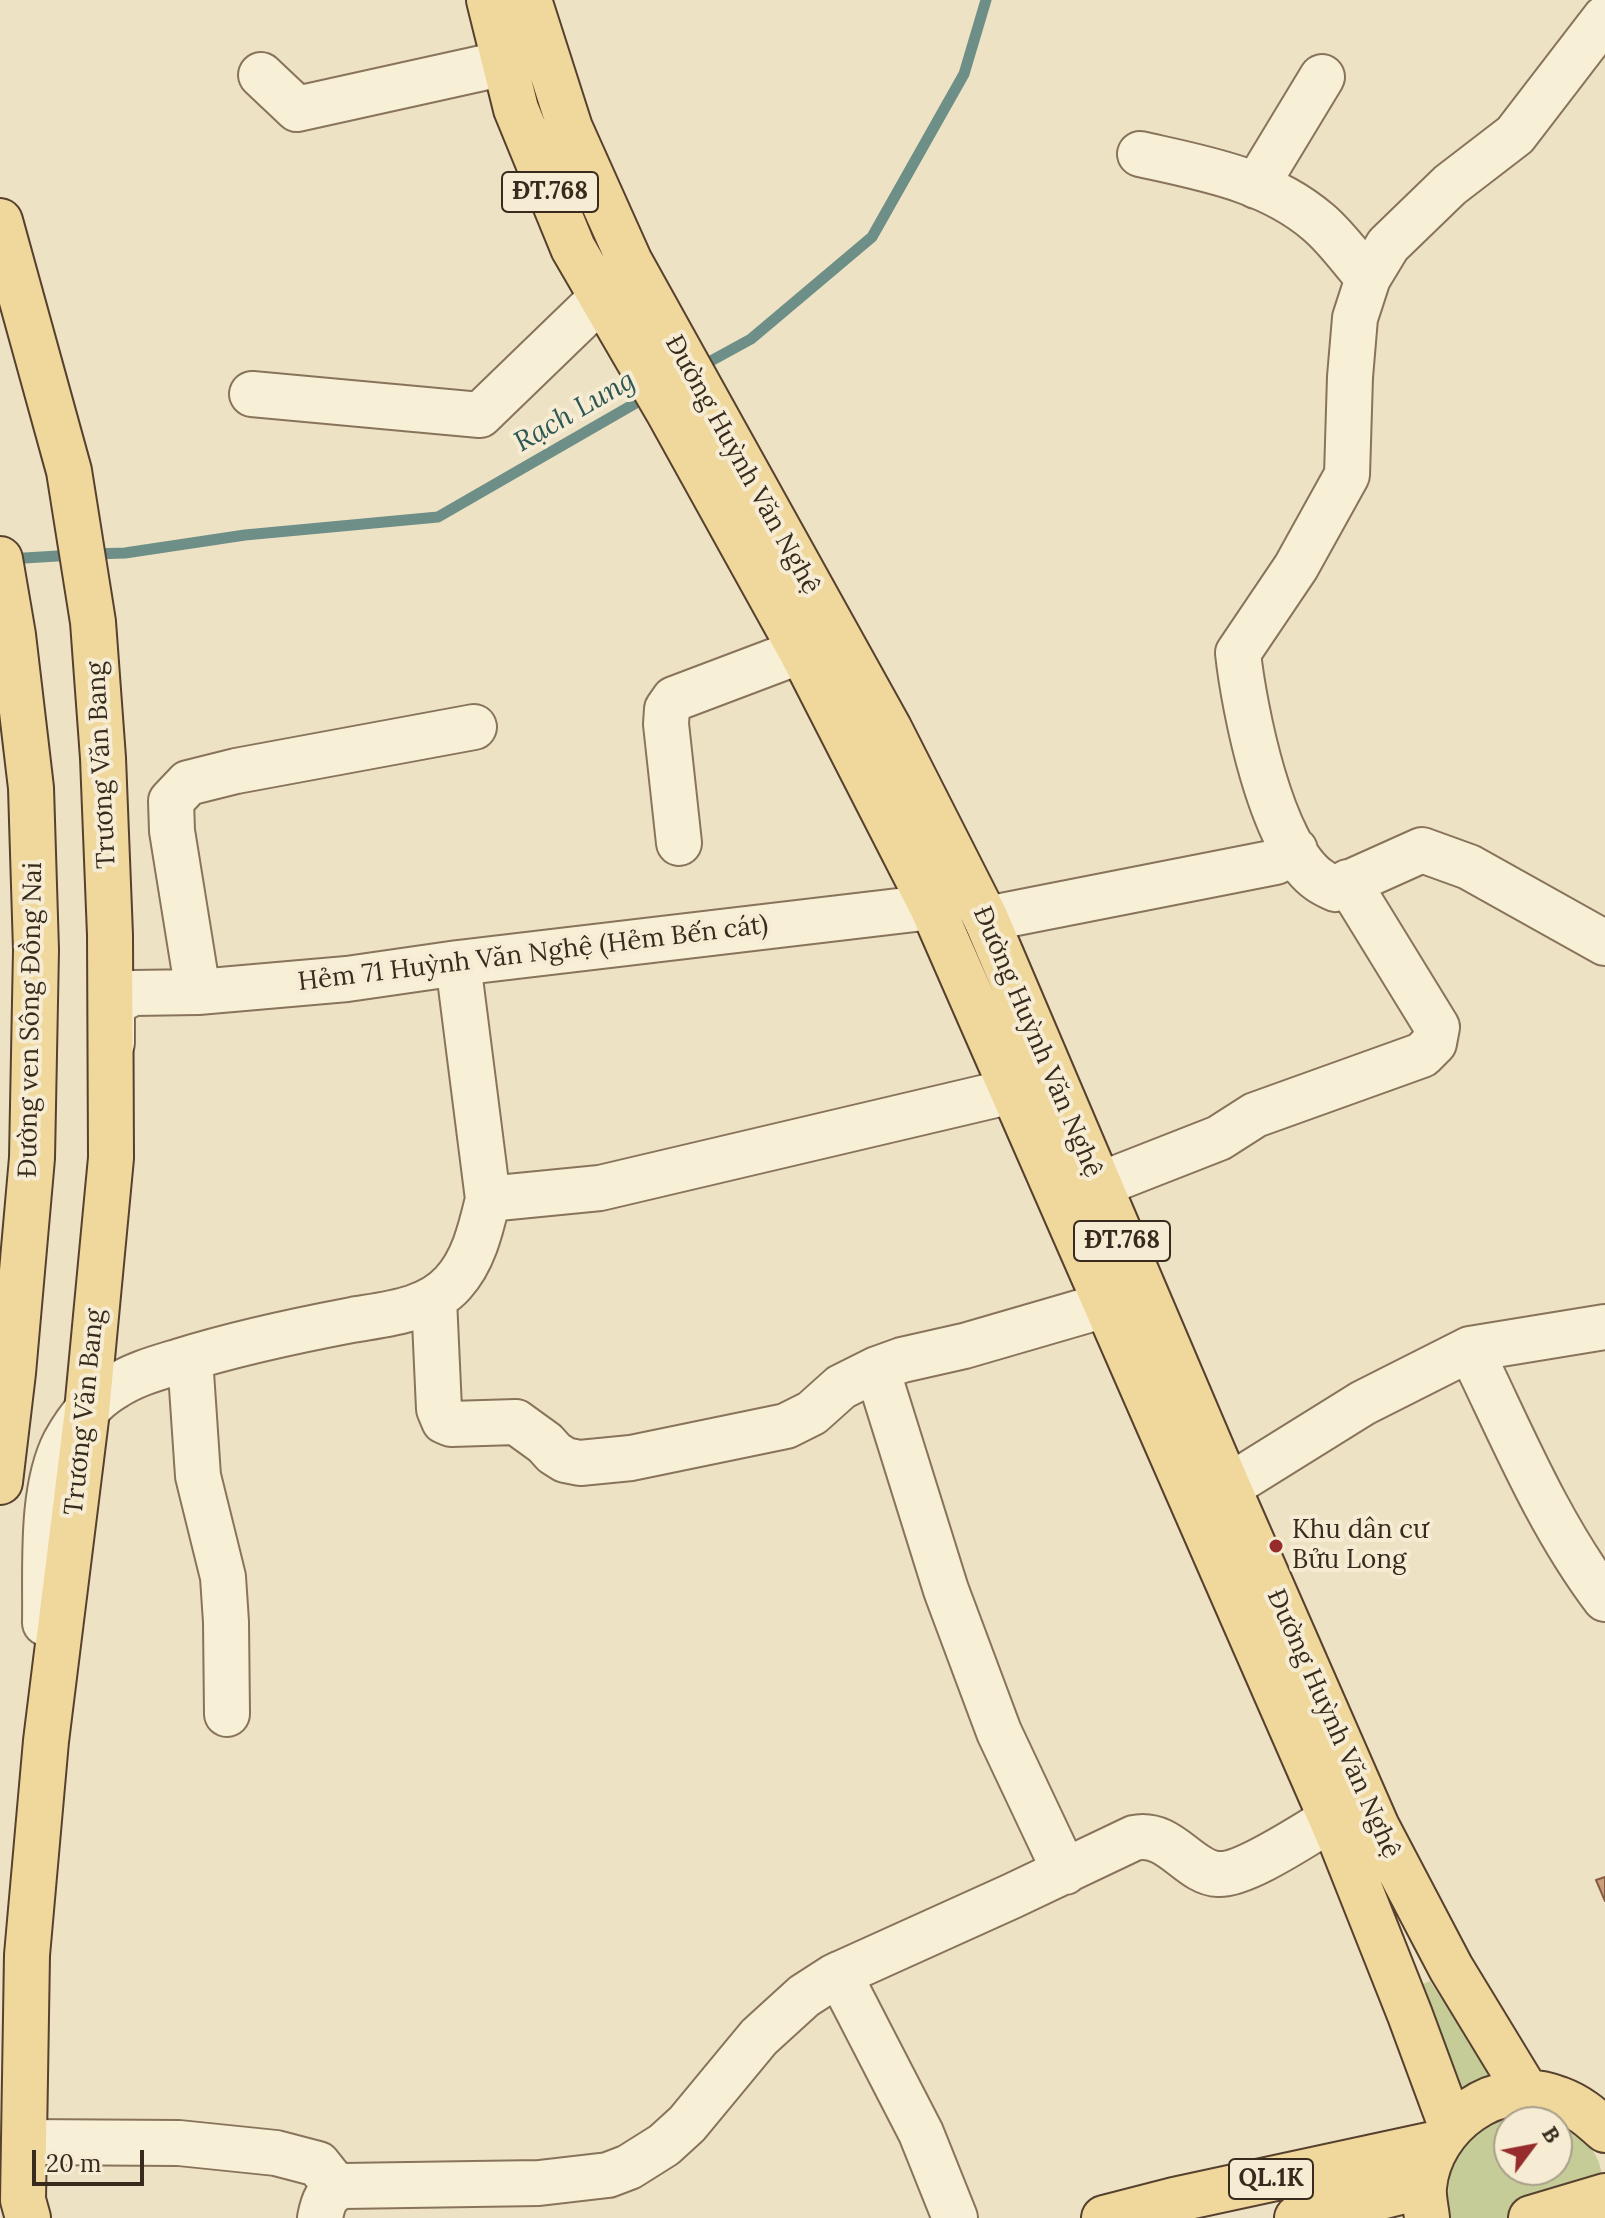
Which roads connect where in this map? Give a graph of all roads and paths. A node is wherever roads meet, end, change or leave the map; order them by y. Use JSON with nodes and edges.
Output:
{"nodes":[{"id":1,"x":489,"y":0,"type":"edge"},
{"id":2,"x":529,"y":0,"type":"edge"},
{"id":3,"x":1605,"y":18,"type":"edge"},
{"id":4,"x":505,"y":63,"type":"junction"},
{"id":5,"x":261,"y":75,"type":"dead end"},
{"id":6,"x":1322,"y":77,"type":"dead end"},
{"id":7,"x":1140,"y":154,"type":"dead end"},
{"id":8,"x":1256,"y":186,"type":"junction"},
{"id":9,"x":0,"y":221,"type":"edge"},
{"id":10,"x":1368,"y":278,"type":"junction"},
{"id":11,"x":602,"y":297,"type":"junction"},
{"id":12,"x":662,"y":360,"type":"junction"},
{"id":13,"x":252,"y":394,"type":"dead end"},
{"id":14,"x":686,"y":404,"type":"junction"},
{"id":15,"x":0,"y":559,"type":"edge"},
{"id":16,"x":801,"y":651,"type":"junction"},
{"id":17,"x":474,"y":727,"type":"dead end"},
{"id":18,"x":679,"y":843,"type":"dead end"},
{"id":19,"x":1295,"y":850,"type":"junction"},
{"id":20,"x":1348,"y":882,"type":"junction"},
{"id":21,"x":932,"y":907,"type":"junction"},
{"id":22,"x":986,"y":919,"type":"junction"},
{"id":23,"x":1605,"y":943,"type":"edge"},
{"id":24,"x":458,"y":963,"type":"junction"},
{"id":25,"x":198,"y":992,"type":"junction"},
{"id":26,"x":1012,"y":1091,"type":"junction"},
{"id":27,"x":111,"y":1174,"type":"junction"},
{"id":28,"x":1099,"y":1185,"type":"junction"},
{"id":29,"x":488,"y":1199,"type":"junction"},
{"id":30,"x":434,"y":1299,"type":"junction"},
{"id":31,"x":1105,"y":1305,"type":"junction"},
{"id":32,"x":1605,"y":1327,"type":"edge"},
{"id":33,"x":1470,"y":1349,"type":"junction"},
{"id":34,"x":190,"y":1358,"type":"junction"},
{"id":35,"x":877,"y":1369,"type":"junction"},
{"id":36,"x":87,"y":1411,"type":"junction"},
{"id":37,"x":0,"y":1482,"type":"edge"},
{"id":38,"x":1228,"y":1487,"type":"junction"},
{"id":39,"x":1605,"y":1599,"type":"edge"},
{"id":40,"x":44,"y":1635,"type":"dead end"},
{"id":41,"x":227,"y":1714,"type":"dead end"},
{"id":42,"x":1331,"y":1819,"type":"junction"},
{"id":43,"x":1065,"y":1872,"type":"junction"},
{"id":44,"x":839,"y":1974,"type":"junction"},
{"id":45,"x":1605,"y":2084,"type":"edge"},
{"id":46,"x":1542,"y":2095,"type":"junction"},
{"id":47,"x":1605,"y":2130,"type":"edge"},
{"id":48,"x":1444,"y":2134,"type":"junction"},
{"id":49,"x":24,"y":2142,"type":"junction"},
{"id":50,"x":1605,"y":2196,"type":"edge"},
{"id":51,"x":1426,"y":2202,"type":"edge"},
{"id":52,"x":329,"y":2203,"type":"edge"},
{"id":53,"x":17,"y":2206,"type":"edge"},
{"id":54,"x":955,"y":2218,"type":"edge"},
{"id":55,"x":1104,"y":2218,"type":"edge"},
{"id":56,"x":1297,"y":2218,"type":"edge"},
{"id":57,"x":1531,"y":2218,"type":"edge"}],
"edges":[{"from":1,"to":4,"type":"main road","name":"Đường Huỳnh Văn Nghệ","number":"ĐT.768"},
{"from":2,"to":12,"type":"main road","name":"Đường Huỳnh Văn Nghệ","number":"ĐT.768"},
{"from":3,"to":10,"type":"street"},
{"from":4,"to":5,"type":"street"},
{"from":4,"to":11,"type":"main road","name":"Đường Huỳnh Văn Nghệ","number":"ĐT.768"},
{"from":6,"to":8,"type":"street"},
{"from":7,"to":8,"type":"street"},
{"from":8,"to":10,"type":"street"},
{"from":9,"to":27,"type":"main road","name":"Trương Văn Bang"},
{"from":10,"to":19,"type":"street"},
{"from":11,"to":12,"type":"main road","name":"Đường Huỳnh Văn Nghệ","number":"ĐT.768"},
{"from":11,"to":13,"type":"street"},
{"from":12,"to":14,"type":"main road","name":"Đường Huỳnh Văn Nghệ","number":"ĐT.768"},
{"from":14,"to":16,"type":"main road","name":"Đường Huỳnh Văn Nghệ","number":"ĐT.768"},
{"from":14,"to":22,"type":"main road","name":"Đường Huỳnh Văn Nghệ","number":"ĐT.768"},
{"from":15,"to":37,"type":"main road","name":"Đường ven Sông Đồng Nai"},
{"from":16,"to":18,"type":"street"},
{"from":16,"to":21,"type":"main road","name":"Đường Huỳnh Văn Nghệ","number":"ĐT.768"},
{"from":17,"to":25,"type":"street"},
{"from":19,"to":20,"type":"street"},
{"from":19,"to":22,"type":"street"},
{"from":20,"to":23,"type":"street"},
{"from":20,"to":28,"type":"street"},
{"from":21,"to":24,"type":"street","name":"Hẻm 71 Huỳnh Văn Nghệ (Hẻm Bến cát)"},
{"from":21,"to":26,"type":"main road","name":"Đường Huỳnh Văn Nghệ","number":"ĐT.768"},
{"from":22,"to":28,"type":"main road","name":"Đường Huỳnh Văn Nghệ","number":"ĐT.768"},
{"from":24,"to":25,"type":"street","name":"Hẻm 71 Huỳnh Văn Nghệ (Hẻm Bến cát)"},
{"from":24,"to":29,"type":"street"},
{"from":25,"to":27,"type":"street","name":"Hẻm 71 Huỳnh Văn Nghệ (Hẻm Bến cát)"},
{"from":26,"to":29,"type":"street"},
{"from":26,"to":31,"type":"main road","name":"Đường Huỳnh Văn Nghệ","number":"ĐT.768"},
{"from":27,"to":36,"type":"main road","name":"Trương Văn Bang"},
{"from":28,"to":38,"type":"main road","name":"Đường Huỳnh Văn Nghệ","number":"ĐT.768"},
{"from":29,"to":30,"type":"street"},
{"from":30,"to":34,"type":"street"},
{"from":30,"to":35,"type":"street"},
{"from":31,"to":35,"type":"street"},
{"from":31,"to":42,"type":"main road","name":"Đường Huỳnh Văn Nghệ","number":"ĐT.768"},
{"from":32,"to":33,"type":"street"},
{"from":33,"to":38,"type":"street"},
{"from":33,"to":39,"type":"street"},
{"from":34,"to":36,"type":"street"},
{"from":34,"to":41,"type":"street"},
{"from":35,"to":43,"type":"street"},
{"from":36,"to":40,"type":"street"},
{"from":36,"to":49,"type":"main road","name":"Trương Văn Bang"},
{"from":38,"to":46,"type":"main road","name":"Đường Huỳnh Văn Nghệ","number":"ĐT.768"},
{"from":42,"to":43,"type":"street"},
{"from":42,"to":48,"type":"main road","name":"Đường Huỳnh Văn Nghệ","number":"ĐT.768"},
{"from":43,"to":44,"type":"street"},
{"from":44,"to":52,"type":"street"},
{"from":44,"to":54,"type":"street"},
{"from":45,"to":46,"type":"main road"},
{"from":46,"to":47,"type":"main road"},
{"from":46,"to":48,"type":"main road"},
{"from":48,"to":51,"type":"main road"},
{"from":48,"to":55,"type":"main road","number":"QL.1K"},
{"from":49,"to":52,"type":"street"},
{"from":49,"to":53,"type":"main road","name":"Trương Văn Bang"},
{"from":50,"to":57,"type":"main road"},
{"from":51,"to":56,"type":"main road","number":"QL.1K"}]}
